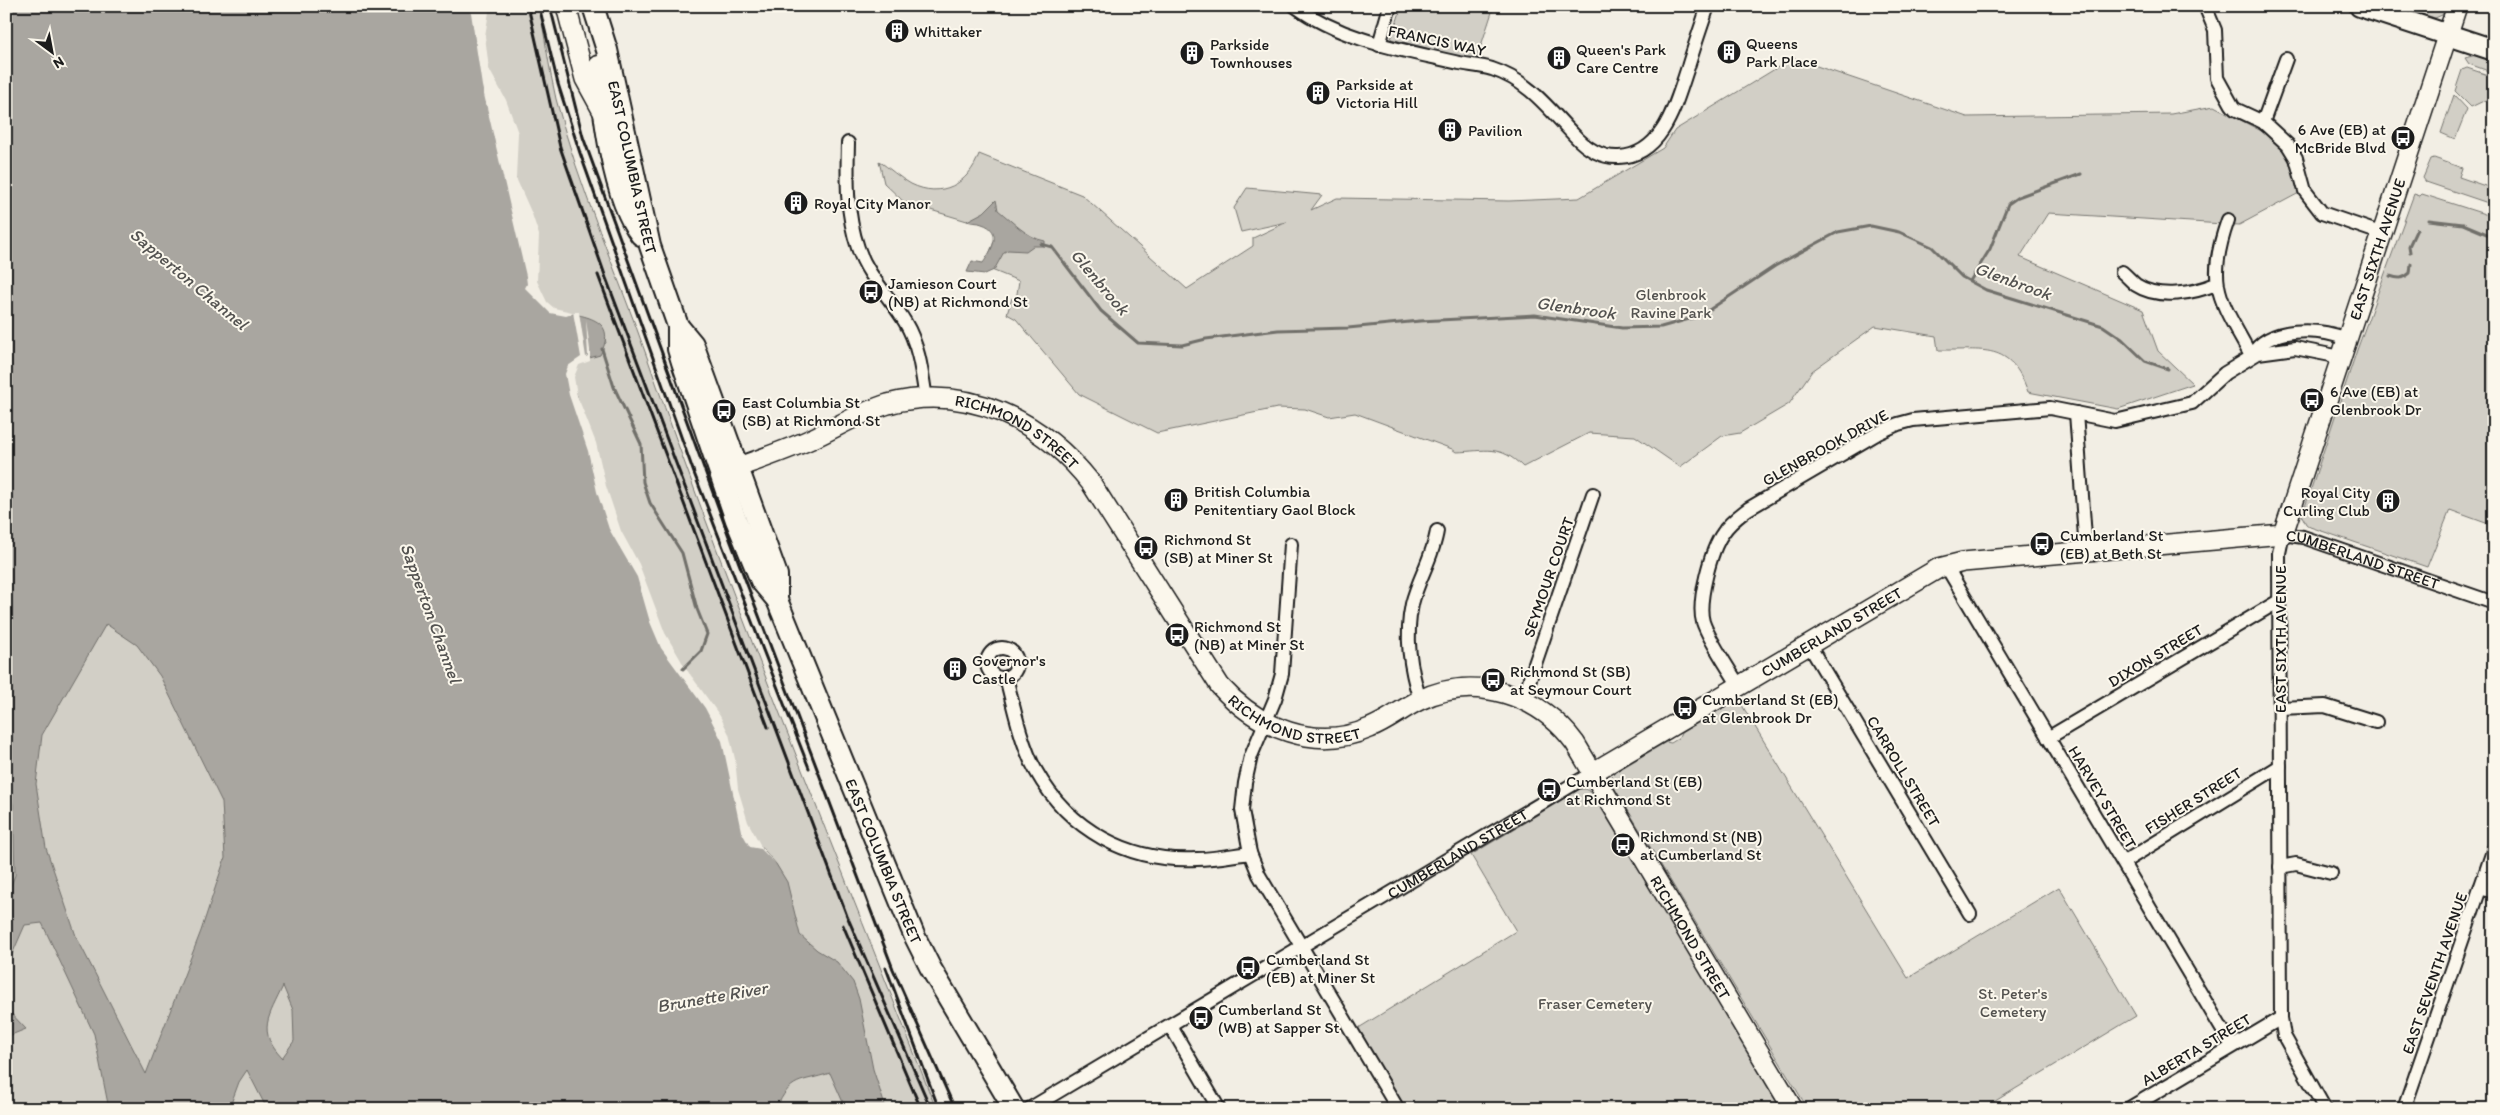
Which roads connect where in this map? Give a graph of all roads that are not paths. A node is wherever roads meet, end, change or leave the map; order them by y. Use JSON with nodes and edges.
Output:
{"nodes":[{"id":1,"x":566,"y":6,"type":"edge"},
{"id":2,"x":593,"y":6,"type":"edge"},
{"id":3,"x":1295,"y":6,"type":"edge"},
{"id":4,"x":1390,"y":6,"type":"edge"},
{"id":5,"x":1708,"y":6,"type":"edge"},
{"id":6,"x":2205,"y":6,"type":"edge"},
{"id":7,"x":2360,"y":6,"type":"edge"},
{"id":8,"x":2457,"y":6,"type":"edge"},
{"id":9,"x":2447,"y":35,"type":"junction"},
{"id":10,"x":1380,"y":45,"type":"junction"},
{"id":11,"x":2494,"y":50,"type":"edge"},
{"id":12,"x":2286,"y":60,"type":"dead end"},
{"id":13,"x":586,"y":79,"type":"junction"},
{"id":14,"x":604,"y":114,"type":"junction"},
{"id":15,"x":2263,"y":122,"type":"junction"},
{"id":16,"x":848,"y":143,"type":"dead end"},
{"id":17,"x":611,"y":155,"type":"junction"},
{"id":18,"x":2228,"y":220,"type":"dead end"},
{"id":19,"x":646,"y":225,"type":"junction"},
{"id":20,"x":2383,"y":234,"type":"junction"},
{"id":21,"x":650,"y":246,"type":"junction"},
{"id":22,"x":2122,"y":272,"type":"dead end"},
{"id":23,"x":2216,"y":284,"type":"junction"},
{"id":24,"x":2344,"y":348,"type":"junction"},
{"id":25,"x":2251,"y":356,"type":"junction"},
{"id":26,"x":926,"y":399,"type":"junction"},
{"id":27,"x":2076,"y":413,"type":"junction"},
{"id":28,"x":729,"y":470,"type":"junction"},
{"id":29,"x":1593,"y":494,"type":"dead end"},
{"id":30,"x":1437,"y":531,"type":"dead end"},
{"id":31,"x":2284,"y":534,"type":"junction"},
{"id":32,"x":1291,"y":544,"type":"dead end"},
{"id":33,"x":2086,"y":551,"type":"junction"},
{"id":34,"x":1946,"y":566,"type":"junction"},
{"id":35,"x":2279,"y":601,"type":"junction"},
{"id":36,"x":2494,"y":603,"type":"edge"},
{"id":37,"x":1809,"y":645,"type":"junction"},
{"id":38,"x":1006,"y":677,"type":"dead end"},
{"id":39,"x":1739,"y":686,"type":"junction"},
{"id":40,"x":1523,"y":699,"type":"junction"},
{"id":41,"x":1420,"y":700,"type":"junction"},
{"id":42,"x":2280,"y":708,"type":"junction"},
{"id":43,"x":2376,"y":722,"type":"dead end"},
{"id":44,"x":1265,"y":723,"type":"junction"},
{"id":45,"x":2048,"y":738,"type":"junction"},
{"id":46,"x":2280,"y":766,"type":"junction"},
{"id":47,"x":1592,"y":773,"type":"junction"},
{"id":48,"x":2494,"y":848,"type":"edge"},
{"id":49,"x":1250,"y":853,"type":"junction"},
{"id":50,"x":2124,"y":862,"type":"junction"},
{"id":51,"x":2280,"y":867,"type":"junction"},
{"id":52,"x":2331,"y":873,"type":"dead end"},
{"id":53,"x":2480,"y":888,"type":"junction"},
{"id":54,"x":2494,"y":892,"type":"edge"},
{"id":55,"x":1970,"y":914,"type":"dead end"},
{"id":56,"x":1302,"y":948,"type":"junction"},
{"id":57,"x":2281,"y":1018,"type":"junction"},
{"id":58,"x":1170,"y":1025,"type":"junction"},
{"id":59,"x":2232,"y":1046,"type":"junction"},
{"id":60,"x":2146,"y":1104,"type":"edge"},
{"id":61,"x":1014,"y":1109,"type":"edge"},
{"id":62,"x":1029,"y":1109,"type":"edge"},
{"id":63,"x":1219,"y":1109,"type":"edge"},
{"id":64,"x":1398,"y":1109,"type":"edge"},
{"id":65,"x":1793,"y":1109,"type":"edge"},
{"id":66,"x":2128,"y":1109,"type":"edge"},
{"id":67,"x":2325,"y":1109,"type":"edge"},
{"id":68,"x":2404,"y":1109,"type":"edge"}],
"edges":[{"from":1,"to":13,"type":"street"},
{"from":2,"to":14,"type":"main road"},
{"from":2,"to":19,"type":"main road","name":"EAST COLUMBIA STREET"},
{"from":3,"to":10,"type":"street","name":"FRANCIS WAY"},
{"from":4,"to":10,"type":"street"},
{"from":5,"to":10,"type":"street","name":"FRANCIS WAY"},
{"from":6,"to":15,"type":"street"},
{"from":7,"to":9,"type":"main road"},
{"from":8,"to":9,"type":"street","name":"EAST SIXTH AVENUE"},
{"from":9,"to":11,"type":"main road"},
{"from":9,"to":20,"type":"street","name":"EAST SIXTH AVENUE"},
{"from":12,"to":15,"type":"street"},
{"from":13,"to":14,"type":"street"},
{"from":13,"to":17,"type":"street"},
{"from":14,"to":17,"type":"main road"},
{"from":14,"to":19,"type":"street"},
{"from":15,"to":20,"type":"street"},
{"from":16,"to":26,"type":"street"},
{"from":17,"to":21,"type":"main road"},
{"from":18,"to":23,"type":"street"},
{"from":19,"to":21,"type":"main road","name":"EAST COLUMBIA STREET"},
{"from":20,"to":24,"type":"street","name":"EAST SIXTH AVENUE"},
{"from":21,"to":28,"type":"main road","name":"EAST COLUMBIA STREET"},
{"from":22,"to":23,"type":"street"},
{"from":23,"to":25,"type":"street"},
{"from":24,"to":25,"type":"street","name":"GLENBROOK DRIVE"},
{"from":24,"to":25,"type":"street","name":"GLENBROOK DRIVE"},
{"from":24,"to":31,"type":"street","name":"EAST SIXTH AVENUE"},
{"from":25,"to":27,"type":"street","name":"GLENBROOK DRIVE"},
{"from":26,"to":28,"type":"street","name":"RICHMOND STREET"},
{"from":26,"to":44,"type":"street","name":"RICHMOND STREET"},
{"from":27,"to":33,"type":"street"},
{"from":27,"to":39,"type":"street","name":"GLENBROOK DRIVE"},
{"from":28,"to":61,"type":"main road","name":"EAST COLUMBIA STREET"},
{"from":29,"to":40,"type":"street","name":"SEYMOUR COURT"},
{"from":30,"to":41,"type":"street"},
{"from":31,"to":33,"type":"street","name":"CUMBERLAND STREET"},
{"from":31,"to":35,"type":"street","name":"EAST SIXTH AVENUE"},
{"from":31,"to":36,"type":"street","name":"CUMBERLAND STREET"},
{"from":32,"to":44,"type":"street"},
{"from":33,"to":34,"type":"street","name":"CUMBERLAND STREET"},
{"from":34,"to":37,"type":"street","name":"CUMBERLAND STREET"},
{"from":34,"to":45,"type":"street","name":"HARVEY STREET"},
{"from":35,"to":42,"type":"street","name":"EAST SIXTH AVENUE"},
{"from":35,"to":45,"type":"street","name":"DIXON STREET"},
{"from":37,"to":39,"type":"street","name":"CUMBERLAND STREET"},
{"from":37,"to":55,"type":"street","name":"CARROLL STREET"},
{"from":38,"to":49,"type":"street"},
{"from":39,"to":47,"type":"street","name":"CUMBERLAND STREET"},
{"from":40,"to":41,"type":"street","name":"RICHMOND STREET"},
{"from":40,"to":47,"type":"street","name":"RICHMOND STREET"},
{"from":41,"to":44,"type":"street","name":"RICHMOND STREET"},
{"from":42,"to":43,"type":"street"},
{"from":42,"to":46,"type":"street","name":"EAST SIXTH AVENUE"},
{"from":44,"to":49,"type":"street"},
{"from":45,"to":50,"type":"street","name":"HARVEY STREET"},
{"from":46,"to":50,"type":"street","name":"FISHER STREET"},
{"from":46,"to":51,"type":"street","name":"EAST SIXTH AVENUE"},
{"from":47,"to":56,"type":"street","name":"CUMBERLAND STREET"},
{"from":47,"to":65,"type":"street","name":"RICHMOND STREET"},
{"from":48,"to":53,"type":"street","name":"EAST SEVENTH AVENUE"},
{"from":49,"to":56,"type":"street"},
{"from":50,"to":59,"type":"street","name":"HARVEY STREET"},
{"from":51,"to":52,"type":"street"},
{"from":51,"to":57,"type":"street","name":"EAST SIXTH AVENUE"},
{"from":53,"to":54,"type":"street"},
{"from":53,"to":68,"type":"street","name":"EAST SEVENTH AVENUE"},
{"from":56,"to":58,"type":"street","name":"CUMBERLAND STREET"},
{"from":56,"to":64,"type":"street"},
{"from":57,"to":59,"type":"street","name":"ALBERTA STREET"},
{"from":57,"to":67,"type":"street","name":"EAST SIXTH AVENUE"},
{"from":58,"to":62,"type":"street","name":"CUMBERLAND STREET"},
{"from":58,"to":63,"type":"street"},
{"from":59,"to":60,"type":"street","name":"ALBERTA STREET"},
{"from":60,"to":66,"type":"street","name":"ALBERTA STREET"}]}
